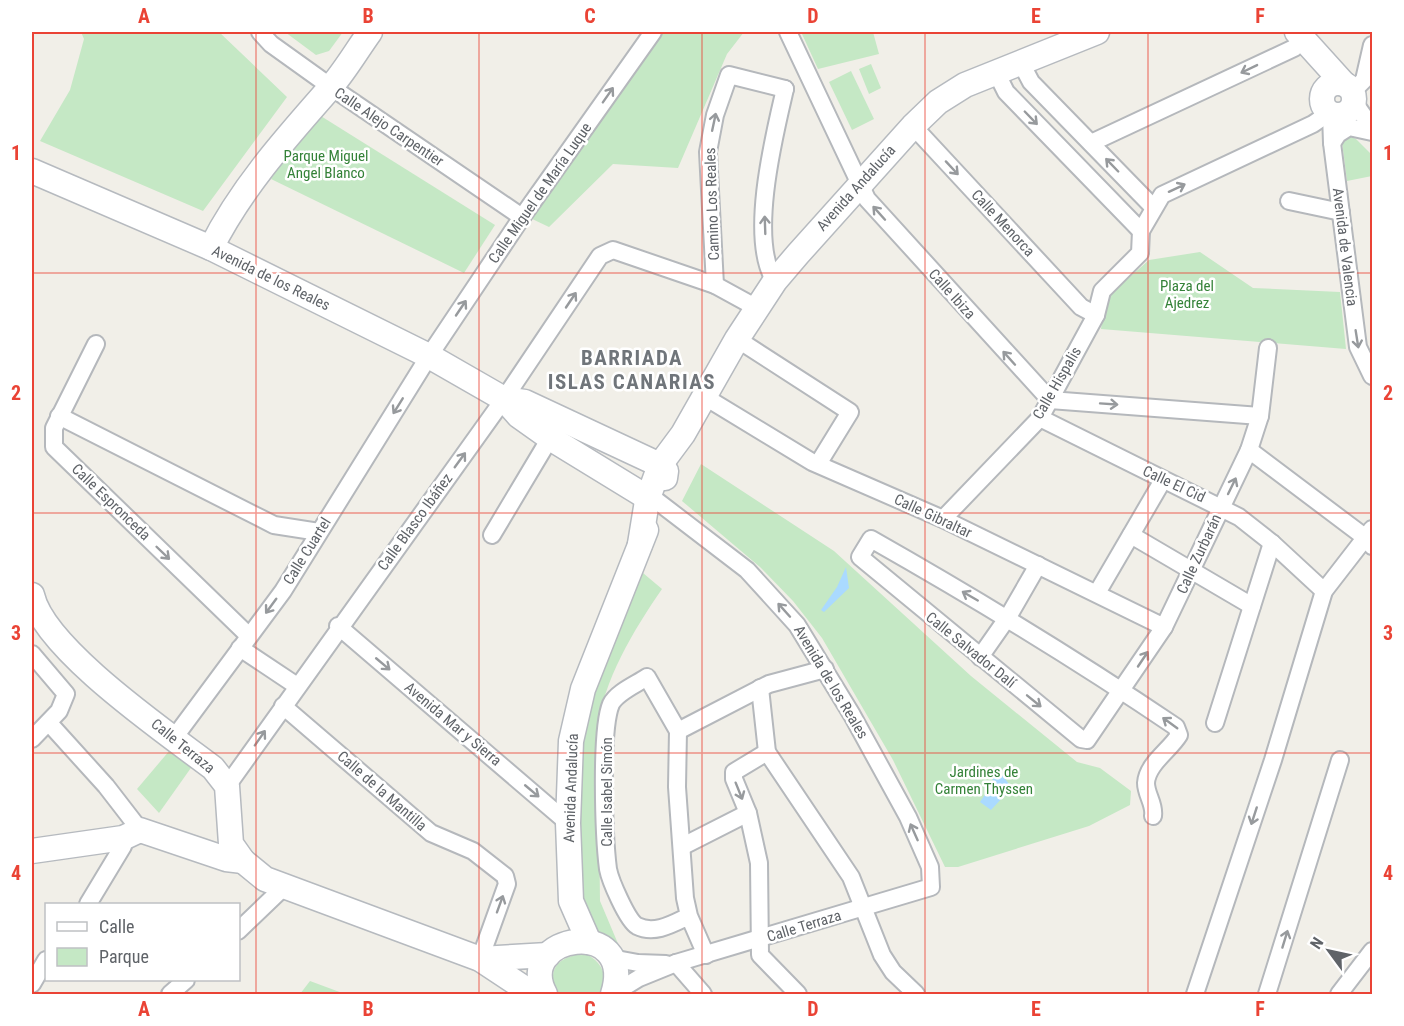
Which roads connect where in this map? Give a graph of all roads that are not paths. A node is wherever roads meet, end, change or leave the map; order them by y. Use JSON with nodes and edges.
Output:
{"nodes":[{"id":1,"x":260,"y":32,"type":"edge"},
{"id":2,"x":370,"y":32,"type":"edge"},
{"id":3,"x":653,"y":32,"type":"edge"},
{"id":4,"x":788,"y":32,"type":"edge"},
{"id":5,"x":1097,"y":32,"type":"edge"},
{"id":6,"x":1298,"y":35,"type":"edge"},
{"id":7,"x":1372,"y":45,"type":"edge"},
{"id":8,"x":1021,"y":63,"type":"junction"},
{"id":9,"x":996,"y":72,"type":"junction"},
{"id":10,"x":809,"y":77,"type":"junction"},
{"id":11,"x":331,"y":87,"type":"junction"},
{"id":12,"x":785,"y":89,"type":"junction"},
{"id":13,"x":1346,"y":103,"type":"edge"},
{"id":14,"x":912,"y":126,"type":"junction"},
{"id":15,"x":1372,"y":130,"type":"edge"},
{"id":16,"x":1091,"y":143,"type":"junction"},
{"id":17,"x":1332,"y":144,"type":"junction"},
{"id":18,"x":32,"y":171,"type":"edge"},
{"id":19,"x":858,"y":186,"type":"junction"},
{"id":20,"x":1289,"y":201,"type":"dead end"},
{"id":21,"x":1153,"y":207,"type":"junction"},
{"id":22,"x":1341,"y":212,"type":"junction"},
{"id":23,"x":522,"y":217,"type":"junction"},
{"id":24,"x":1141,"y":231,"type":"junction"},
{"id":25,"x":211,"y":248,"type":"junction"},
{"id":26,"x":775,"y":281,"type":"junction"},
{"id":27,"x":715,"y":285,"type":"junction"},
{"id":28,"x":757,"y":308,"type":"junction"},
{"id":29,"x":1096,"y":315,"type":"junction"},
{"id":30,"x":737,"y":339,"type":"junction"},
{"id":31,"x":96,"y":344,"type":"dead end"},
{"id":32,"x":1268,"y":348,"type":"dead end"},
{"id":33,"x":429,"y":356,"type":"junction"},
{"id":34,"x":1372,"y":376,"type":"edge"},
{"id":35,"x":705,"y":397,"type":"junction"},
{"id":36,"x":504,"y":399,"type":"junction"},
{"id":37,"x":1050,"y":400,"type":"junction"},
{"id":38,"x":59,"y":416,"type":"junction"},
{"id":39,"x":1260,"y":416,"type":"junction"},
{"id":40,"x":1040,"y":418,"type":"junction"},
{"id":41,"x":550,"y":438,"type":"junction"},
{"id":42,"x":1249,"y":450,"type":"junction"},
{"id":43,"x":818,"y":464,"type":"junction"},
{"id":44,"x":1162,"y":480,"type":"junction"},
{"id":45,"x":658,"y":487,"type":"junction"},
{"id":46,"x":1222,"y":507,"type":"junction"},
{"id":47,"x":943,"y":519,"type":"junction"},
{"id":48,"x":319,"y":532,"type":"junction"},
{"id":49,"x":492,"y":535,"type":"dead end"},
{"id":50,"x":1131,"y":535,"type":"junction"},
{"id":51,"x":1370,"y":538,"type":"edge"},
{"id":52,"x":1272,"y":543,"type":"junction"},
{"id":53,"x":1038,"y":565,"type":"junction"},
{"id":54,"x":1192,"y":570,"type":"junction"},
{"id":55,"x":1324,"y":591,"type":"junction"},
{"id":56,"x":1097,"y":593,"type":"junction"},
{"id":57,"x":32,"y":595,"type":"edge"},
{"id":58,"x":1252,"y":606,"type":"junction"},
{"id":59,"x":1008,"y":617,"type":"junction"},
{"id":60,"x":339,"y":626,"type":"junction"},
{"id":61,"x":1164,"y":627,"type":"junction"},
{"id":62,"x":245,"y":642,"type":"junction"},
{"id":63,"x":32,"y":654,"type":"edge"},
{"id":64,"x":980,"y":657,"type":"junction"},
{"id":65,"x":825,"y":669,"type":"junction"},
{"id":66,"x":297,"y":686,"type":"junction"},
{"id":67,"x":760,"y":688,"type":"junction"},
{"id":68,"x":1122,"y":690,"type":"junction"},
{"id":69,"x":283,"y":706,"type":"junction"},
{"id":70,"x":49,"y":723,"type":"junction"},
{"id":71,"x":1215,"y":723,"type":"dead end"},
{"id":72,"x":678,"y":731,"type":"junction"},
{"id":73,"x":174,"y":738,"type":"junction"},
{"id":74,"x":32,"y":739,"type":"edge"},
{"id":75,"x":1084,"y":740,"type":"joint"},
{"id":76,"x":767,"y":752,"type":"junction"},
{"id":77,"x":1340,"y":760,"type":"dead end"},
{"id":78,"x":227,"y":786,"type":"junction"},
{"id":79,"x":748,"y":813,"type":"junction"},
{"id":80,"x":1153,"y":816,"type":"dead end"},
{"id":81,"x":568,"y":823,"type":"junction"},
{"id":82,"x":131,"y":834,"type":"junction"},
{"id":83,"x":683,"y":846,"type":"junction"},
{"id":84,"x":32,"y":851,"type":"edge"},
{"id":85,"x":243,"y":861,"type":"junction"},
{"id":86,"x":286,"y":885,"type":"junction"},
{"id":87,"x":931,"y":887,"type":"joint"},
{"id":88,"x":570,"y":900,"type":"junction"},
{"id":89,"x":89,"y":903,"type":"edge"},
{"id":90,"x":862,"y":908,"type":"junction"},
{"id":91,"x":689,"y":916,"type":"junction"},
{"id":92,"x":240,"y":929,"type":"edge"},
{"id":93,"x":758,"y":940,"type":"junction"},
{"id":94,"x":590,"y":942,"type":"junction"},
{"id":95,"x":553,"y":951,"type":"junction"},
{"id":96,"x":1372,"y":951,"type":"edge"},
{"id":97,"x":706,"y":955,"type":"junction"},
{"id":98,"x":611,"y":958,"type":"junction"},
{"id":99,"x":480,"y":959,"type":"junction"},
{"id":100,"x":45,"y":962,"type":"edge"},
{"id":101,"x":676,"y":963,"type":"junction"},
{"id":102,"x":185,"y":981,"type":"edge"},
{"id":103,"x":32,"y":984,"type":"edge"},
{"id":104,"x":170,"y":994,"type":"edge"},
{"id":105,"x":533,"y":994,"type":"edge"},
{"id":106,"x":545,"y":994,"type":"edge"},
{"id":107,"x":613,"y":994,"type":"edge"},
{"id":108,"x":703,"y":994,"type":"edge"},
{"id":109,"x":798,"y":994,"type":"edge"},
{"id":110,"x":916,"y":994,"type":"edge"},
{"id":111,"x":1195,"y":994,"type":"edge"},
{"id":112,"x":1268,"y":994,"type":"edge"},
{"id":113,"x":1339,"y":994,"type":"edge"}],
"edges":[{"from":1,"to":11,"type":"street","name":"Calle Alejo Carpentier"},
{"from":2,"to":11,"type":"street"},
{"from":23,"to":3,"type":"street","name":"Calle Miguel de María Luque","one_way":true},
{"from":4,"to":10,"type":"street","name":"Calle Ibiza"},
{"from":5,"to":8,"type":"street","name":"Avenida Andalucía"},
{"from":6,"to":13,"type":"street"},
{"from":6,"to":16,"type":"street","one_way":true},
{"from":7,"to":13,"type":"street"},
{"from":8,"to":9,"type":"street","name":"Avenida Andalucía"},
{"from":8,"to":16,"type":"street"},
{"from":9,"to":14,"type":"street","name":"Avenida Andalucía"},
{"from":9,"to":24,"type":"street","one_way":true},
{"from":10,"to":12,"type":"street"},
{"from":10,"to":19,"type":"street","name":"Calle Ibiza"},
{"from":11,"to":23,"type":"street","name":"Calle Alejo Carpentier"},
{"from":11,"to":25,"type":"street"},
{"from":26,"to":12,"type":"street","one_way":true},
{"from":27,"to":12,"type":"street","name":"Camino Los Reales","one_way":true},
{"from":13,"to":15,"type":"street"},
{"from":13,"to":17,"type":"street","name":"Avenida de Valencia"},
{"from":21,"to":13,"type":"street","one_way":true},
{"from":14,"to":19,"type":"street","name":"Avenida Andalucía"},
{"from":14,"to":29,"type":"street","name":"Calle Menorca","one_way":true},
{"from":15,"to":17,"type":"street"},
{"from":21,"to":16,"type":"street","one_way":true},
{"from":17,"to":22,"type":"street","name":"Avenida de Valencia"},
{"from":18,"to":25,"type":"street","name":"Avenida de los Reales"},
{"from":19,"to":26,"type":"street","name":"Avenida Andalucía"},
{"from":37,"to":19,"type":"street","name":"Calle Ibiza","one_way":true},
{"from":20,"to":22,"type":"street"},
{"from":21,"to":24,"type":"street","name":"Calle Hispalis"},
{"from":22,"to":34,"type":"street","name":"Avenida de Valencia","one_way":true},
{"from":33,"to":23,"type":"street","name":"Calle Miguel de María Luque","one_way":true},
{"from":24,"to":29,"type":"street","name":"Calle Hispalis"},
{"from":25,"to":33,"type":"street","name":"Avenida de los Reales"},
{"from":26,"to":28,"type":"street","name":"Avenida Andalucía"},
{"from":27,"to":28,"type":"street"},
{"from":36,"to":27,"type":"street","name":"Calle Blasco Ibáñez","one_way":true},
{"from":28,"to":30,"type":"street","name":"Avenida Andalucía"},
{"from":29,"to":37,"type":"street","name":"Calle Hispalis"},
{"from":30,"to":35,"type":"street","name":"Avenida Andalucía"},
{"from":30,"to":43,"type":"street"},
{"from":31,"to":38,"type":"street","name":"Calle Espronceda"},
{"from":32,"to":39,"type":"street","name":"Calle Zurbarán"},
{"from":33,"to":36,"type":"street","name":"Avenida de los Reales"},
{"from":33,"to":48,"type":"street","name":"Calle Cuartel","one_way":true},
{"from":35,"to":43,"type":"street","name":"Calle Gibraltar"},
{"from":35,"to":45,"type":"street","name":"Avenida Andalucía"},
{"from":36,"to":41,"type":"street","name":"Avenida de los Reales"},
{"from":36,"to":45,"type":"street","name":"Avenida de los Reales"},
{"from":60,"to":36,"type":"street","name":"Calle Blasco Ibáñez","one_way":true},
{"from":37,"to":39,"type":"street","one_way":true},
{"from":37,"to":40,"type":"street","name":"Calle Hispalis"},
{"from":38,"to":48,"type":"street"},
{"from":38,"to":62,"type":"street","name":"Calle Espronceda","one_way":true},
{"from":39,"to":42,"type":"street","name":"Calle Zurbarán"},
{"from":40,"to":44,"type":"street","name":"Calle El Cid"},
{"from":40,"to":47,"type":"street","name":"Calle Hispalis"},
{"from":41,"to":45,"type":"street","name":"Avenida de los Reales"},
{"from":41,"to":49,"type":"street"},
{"from":46,"to":42,"type":"street","name":"Calle Zurbarán","one_way":true},
{"from":42,"to":51,"type":"street"},
{"from":43,"to":47,"type":"street","name":"Calle Gibraltar"},
{"from":44,"to":46,"type":"street","name":"Calle El Cid"},
{"from":44,"to":50,"type":"street"},
{"from":65,"to":45,"type":"street","name":"Avenida de los Reales","one_way":true},
{"from":45,"to":81,"type":"street","name":"Avenida Andalucía"},
{"from":46,"to":52,"type":"street","name":"Calle El Cid"},
{"from":46,"to":54,"type":"street","name":"Calle Zurbarán"},
{"from":47,"to":53,"type":"street","name":"Calle Gibraltar"},
{"from":48,"to":62,"type":"street","name":"Calle Cuartel","one_way":true},
{"from":50,"to":54,"type":"street"},
{"from":50,"to":56,"type":"street"},
{"from":51,"to":55,"type":"street"},
{"from":52,"to":55,"type":"street","name":"Calle El Cid"},
{"from":52,"to":58,"type":"street"},
{"from":53,"to":56,"type":"street","name":"Calle Gibraltar"},
{"from":53,"to":59,"type":"street"},
{"from":54,"to":58,"type":"street"},
{"from":54,"to":61,"type":"street","name":"Calle Zurbarán"},
{"from":55,"to":111,"type":"street","one_way":true},
{"from":56,"to":61,"type":"street","name":"Calle Gibraltar"},
{"from":57,"to":73,"type":"street","name":"Calle Terraza"},
{"from":58,"to":71,"type":"street"},
{"from":59,"to":64,"type":"street"},
{"from":59,"to":64,"type":"street","name":"Calle Salvador Dalí","one_way":true},
{"from":59,"to":68,"type":"street"},
{"from":60,"to":66,"type":"street","name":"Calle Blasco Ibáñez"},
{"from":60,"to":81,"type":"street","name":"Avenida Mar y Sierra","one_way":true},
{"from":68,"to":61,"type":"street","name":"Calle Zurbarán","one_way":true},
{"from":62,"to":66,"type":"street"},
{"from":62,"to":73,"type":"street","name":"Calle Cuartel"},
{"from":63,"to":70,"type":"street"},
{"from":64,"to":75,"type":"street","name":"Calle Salvador Dalí","one_way":true},
{"from":65,"to":67,"type":"street"},
{"from":87,"to":65,"type":"street","name":"Avenida de los Reales","one_way":true},
{"from":66,"to":69,"type":"street","name":"Calle Blasco Ibáñez"},
{"from":67,"to":72,"type":"street"},
{"from":67,"to":76,"type":"street"},
{"from":68,"to":75,"type":"street","name":"Calle Zurbarán"},
{"from":80,"to":68,"type":"street","one_way":true},
{"from":78,"to":69,"type":"street","name":"Calle Blasco Ibáñez","one_way":true},
{"from":99,"to":69,"type":"street","name":"Calle de la Mantilla","one_way":true},
{"from":70,"to":74,"type":"street"},
{"from":70,"to":82,"type":"street"},
{"from":72,"to":83,"type":"street"},
{"from":72,"to":91,"type":"street","name":"Calle Isabel Simón"},
{"from":73,"to":78,"type":"street","name":"Calle Terraza"},
{"from":76,"to":79,"type":"street","one_way":true},
{"from":76,"to":90,"type":"street"},
{"from":112,"to":77,"type":"street","one_way":true},
{"from":78,"to":85,"type":"street","name":"Calle Terraza"},
{"from":79,"to":83,"type":"street"},
{"from":79,"to":93,"type":"street"},
{"from":81,"to":88,"type":"street","name":"Avenida Andalucía"},
{"from":82,"to":84,"type":"street"},
{"from":82,"to":85,"type":"street"},
{"from":82,"to":89,"type":"street"},
{"from":83,"to":91,"type":"street"},
{"from":85,"to":86,"type":"street","name":"Calle Terraza"},
{"from":86,"to":92,"type":"street"},
{"from":86,"to":99,"type":"street","name":"Calle Terraza"},
{"from":87,"to":90,"type":"street","name":"Calle Terraza"},
{"from":88,"to":94,"type":"street","name":"Avenida Andalucía"},
{"from":88,"to":95,"type":"street","name":"Avenida Andalucía"},
{"from":90,"to":93,"type":"street","name":"Calle Terraza"},
{"from":90,"to":110,"type":"street"},
{"from":91,"to":97,"type":"street"},
{"from":93,"to":97,"type":"street","name":"Calle Terraza"},
{"from":93,"to":109,"type":"street"},
{"from":94,"to":95,"type":"street","name":"Calle Terraza"},
{"from":94,"to":98,"type":"street"},
{"from":95,"to":99,"type":"street","name":"Calle Terraza"},
{"from":95,"to":106,"type":"street","name":"Avenida Andalucía"},
{"from":96,"to":113,"type":"street"},
{"from":97,"to":101,"type":"street","name":"Calle Terraza"},
{"from":98,"to":101,"type":"street","name":"Calle Terraza"},
{"from":98,"to":107,"type":"street"},
{"from":99,"to":105,"type":"street","name":"Calle Terraza"},
{"from":100,"to":103,"type":"street"},
{"from":101,"to":107,"type":"street","name":"Calle Terraza"},
{"from":101,"to":108,"type":"street"},
{"from":102,"to":104,"type":"street"}]}
